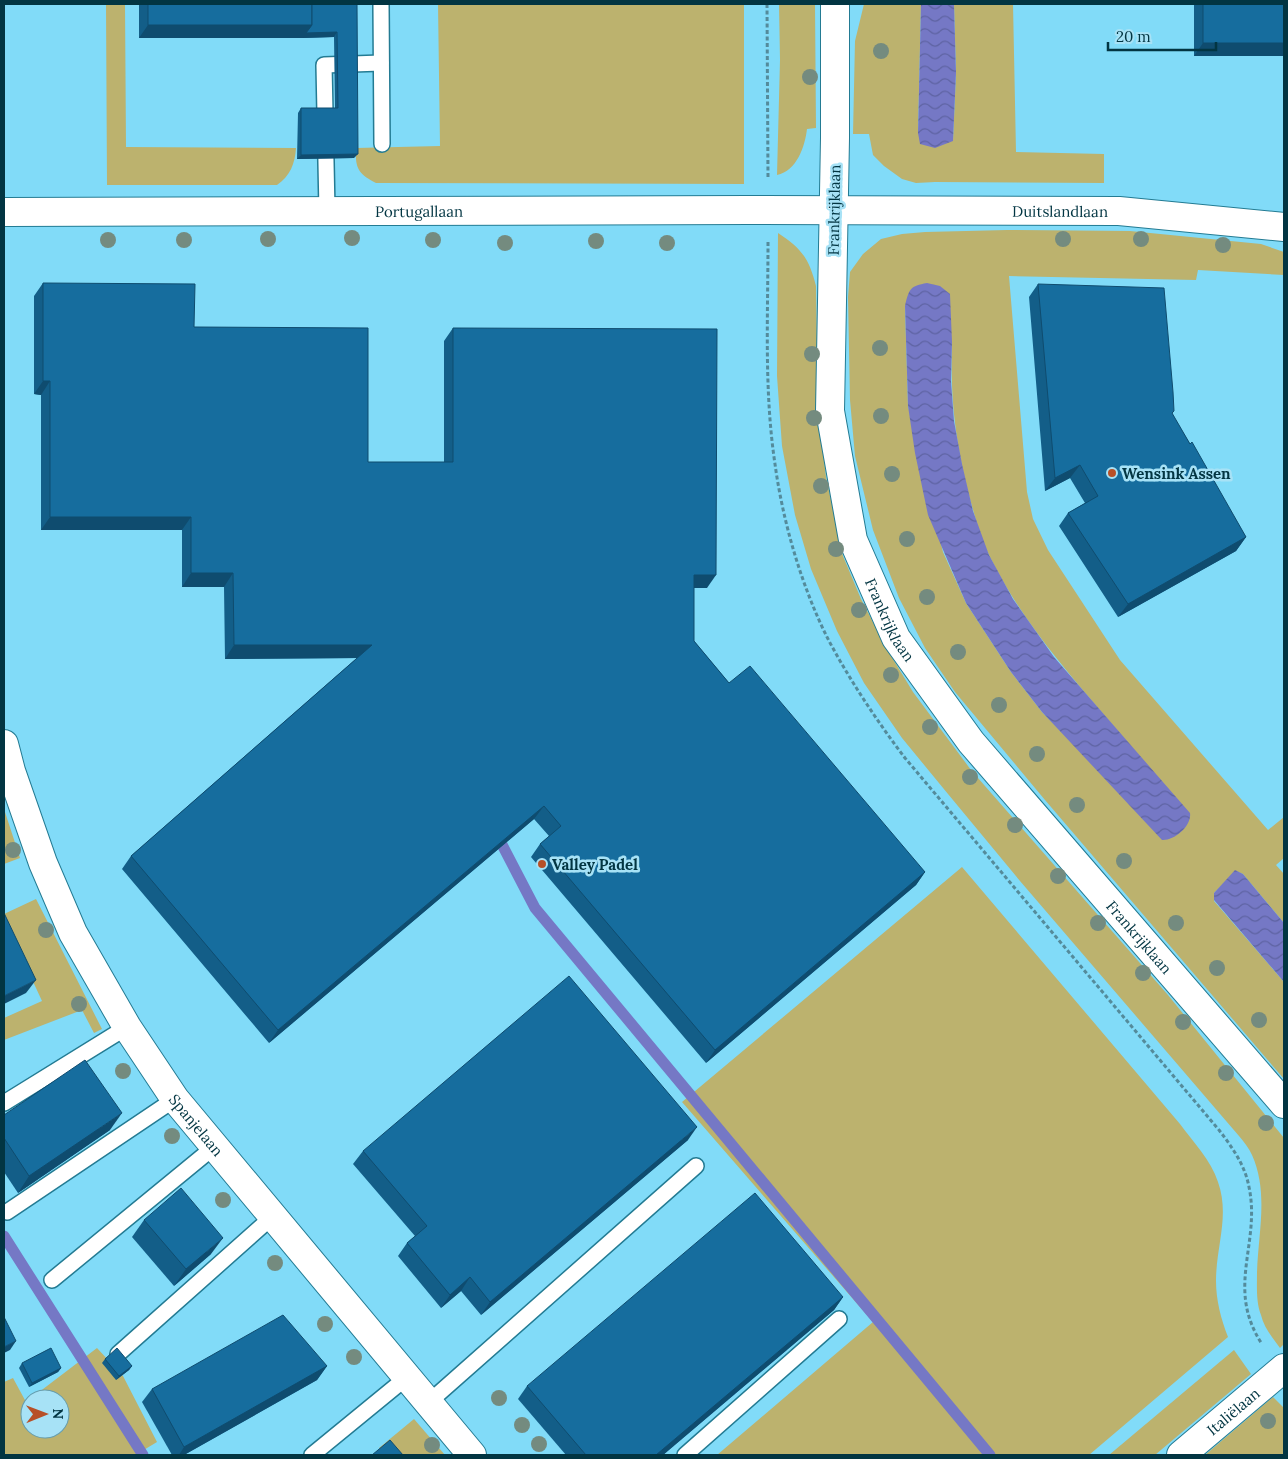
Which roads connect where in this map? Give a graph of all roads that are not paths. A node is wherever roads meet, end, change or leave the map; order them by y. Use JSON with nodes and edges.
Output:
{"nodes":[{"id":1,"x":381,"y":4,"type":"edge"},
{"id":2,"x":835,"y":4,"type":"edge"},
{"id":3,"x":382,"y":63,"type":"junction"},
{"id":4,"x":382,"y":144,"type":"dead end"},
{"id":5,"x":326,"y":211,"type":"junction"},
{"id":6,"x":834,"y":211,"type":"junction"},
{"id":7,"x":4,"y":212,"type":"edge"},
{"id":8,"x":1284,"y":227,"type":"edge"},
{"id":9,"x":4,"y":744,"type":"edge"},
{"id":10,"x":127,"y":1027,"type":"junction"},
{"id":11,"x":175,"y":1099,"type":"junction"},
{"id":12,"x":4,"y":1103,"type":"edge"},
{"id":13,"x":1284,"y":1104,"type":"edge"},
{"id":14,"x":214,"y":1147,"type":"junction"},
{"id":15,"x":696,"y":1166,"type":"dead end"},
{"id":16,"x":7,"y":1212,"type":"dead end"},
{"id":17,"x":272,"y":1217,"type":"junction"},
{"id":18,"x":52,"y":1280,"type":"dead end"},
{"id":19,"x":839,"y":1319,"type":"edge"},
{"id":20,"x":118,"y":1354,"type":"edge"},
{"id":21,"x":1284,"y":1368,"type":"edge"},
{"id":22,"x":406,"y":1378,"type":"junction"},
{"id":23,"x":428,"y":1403,"type":"junction"},
{"id":24,"x":312,"y":1455,"type":"edge"},
{"id":25,"x":472,"y":1455,"type":"edge"},
{"id":26,"x":685,"y":1455,"type":"edge"},
{"id":27,"x":1181,"y":1455,"type":"edge"}],
"edges":[{"from":1,"to":3,"type":"lane"},
{"from":2,"to":6,"type":"street","name":"Frankrijklaan"},
{"from":3,"to":4,"type":"lane"},
{"from":3,"to":5,"type":"lane"},
{"from":5,"to":6,"type":"street","name":"Portugallaan"},
{"from":5,"to":7,"type":"street","name":"Portugallaan"},
{"from":6,"to":8,"type":"street","name":"Duitslandlaan"},
{"from":6,"to":13,"type":"street","name":"Frankrijklaan"},
{"from":9,"to":10,"type":"street","name":"Spanjelaan"},
{"from":10,"to":11,"type":"street","name":"Spanjelaan"},
{"from":10,"to":12,"type":"lane"},
{"from":11,"to":14,"type":"street","name":"Spanjelaan"},
{"from":11,"to":16,"type":"lane"},
{"from":14,"to":17,"type":"street","name":"Spanjelaan"},
{"from":14,"to":18,"type":"lane"},
{"from":15,"to":23,"type":"lane"},
{"from":17,"to":20,"type":"lane"},
{"from":17,"to":22,"type":"street","name":"Spanjelaan"},
{"from":19,"to":26,"type":"lane"},
{"from":21,"to":27,"type":"street","name":"Italiëlaan"},
{"from":22,"to":23,"type":"street","name":"Spanjelaan"},
{"from":22,"to":24,"type":"lane"},
{"from":23,"to":25,"type":"street","name":"Spanjelaan"}]}
